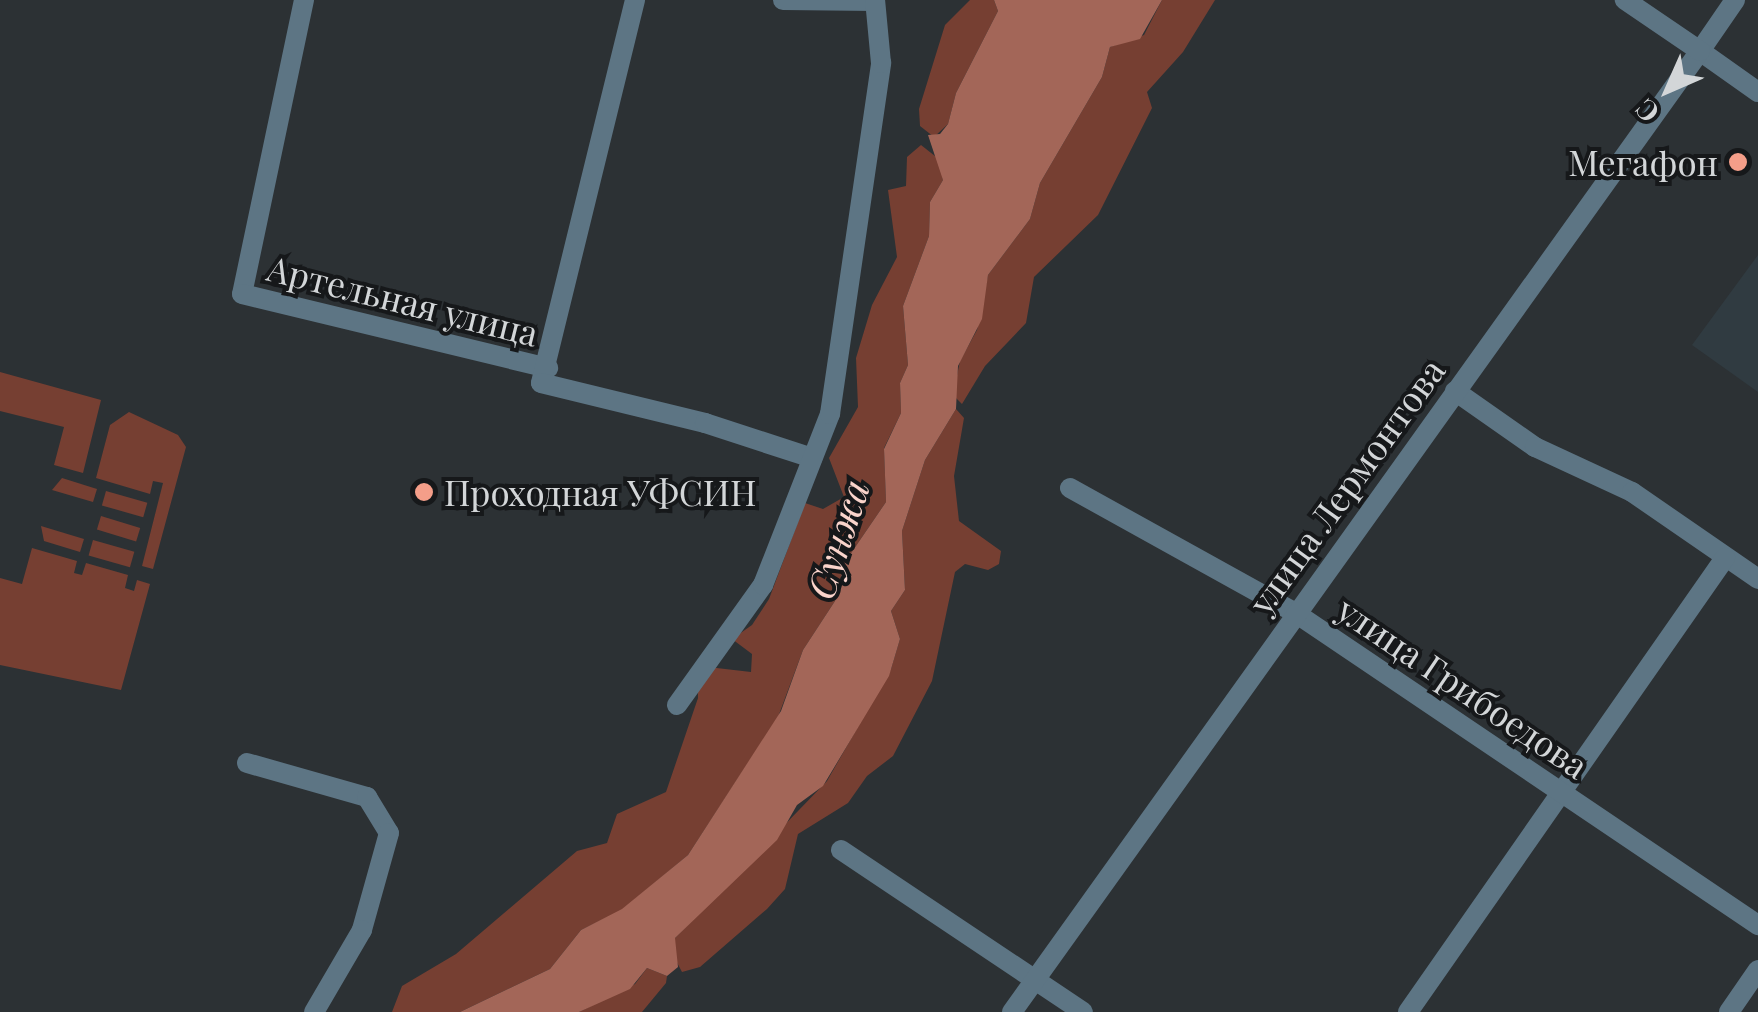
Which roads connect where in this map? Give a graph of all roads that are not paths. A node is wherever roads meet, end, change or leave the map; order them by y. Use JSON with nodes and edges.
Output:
{"nodes":[{"id":1,"x":304,"y":0,"type":"edge"},
{"id":2,"x":635,"y":0,"type":"edge"},
{"id":3,"x":783,"y":0,"type":"edge"},
{"id":4,"x":875,"y":0,"type":"edge"},
{"id":5,"x":1625,"y":0,"type":"edge"},
{"id":6,"x":1734,"y":0,"type":"edge"},
{"id":7,"x":1700,"y":51,"type":"junction"},
{"id":8,"x":1758,"y":92,"type":"edge"},
{"id":9,"x":545,"y":376,"type":"junction"},
{"id":10,"x":1455,"y":391,"type":"junction"},
{"id":11,"x":812,"y":458,"type":"junction"},
{"id":12,"x":1070,"y":488,"type":"dead end"},
{"id":13,"x":1725,"y":558,"type":"junction"},
{"id":14,"x":1758,"y":580,"type":"edge"},
{"id":15,"x":1294,"y":612,"type":"junction"},
{"id":16,"x":677,"y":704,"type":"dead end"},
{"id":17,"x":246,"y":763,"type":"dead end"},
{"id":18,"x":1562,"y":792,"type":"junction"},
{"id":19,"x":841,"y":850,"type":"dead end"},
{"id":20,"x":1758,"y":925,"type":"edge"},
{"id":21,"x":1758,"y":970,"type":"edge"},
{"id":22,"x":1035,"y":980,"type":"junction"},
{"id":23,"x":314,"y":1012,"type":"edge"},
{"id":24,"x":1012,"y":1012,"type":"edge"},
{"id":25,"x":1083,"y":1012,"type":"edge"},
{"id":26,"x":1408,"y":1012,"type":"edge"},
{"id":27,"x":1729,"y":1012,"type":"edge"}],
"edges":[{"from":1,"to":9,"type":"street","name":"Артельная улица"},
{"from":2,"to":9,"type":"street"},
{"from":3,"to":4,"type":"street"},
{"from":4,"to":11,"type":"street"},
{"from":5,"to":7,"type":"street"},
{"from":6,"to":7,"type":"street","name":"улица Лермонтова"},
{"from":7,"to":8,"type":"street"},
{"from":7,"to":10,"type":"street","name":"улица Лермонтова"},
{"from":9,"to":11,"type":"street","name":"Артельная улица"},
{"from":10,"to":13,"type":"street"},
{"from":10,"to":15,"type":"street","name":"улица Лермонтова"},
{"from":11,"to":16,"type":"street"},
{"from":12,"to":15,"type":"street","name":"улица Грибоедова"},
{"from":13,"to":14,"type":"street"},
{"from":13,"to":18,"type":"street"},
{"from":15,"to":18,"type":"street","name":"улица Грибоедова"},
{"from":15,"to":22,"type":"street","name":"улица Лермонтова"},
{"from":17,"to":23,"type":"street"},
{"from":18,"to":20,"type":"street","name":"улица Грибоедова"},
{"from":18,"to":26,"type":"street"},
{"from":19,"to":22,"type":"street"},
{"from":21,"to":27,"type":"street"},
{"from":22,"to":24,"type":"street","name":"улица Лермонтова"},
{"from":22,"to":25,"type":"street"}]}
